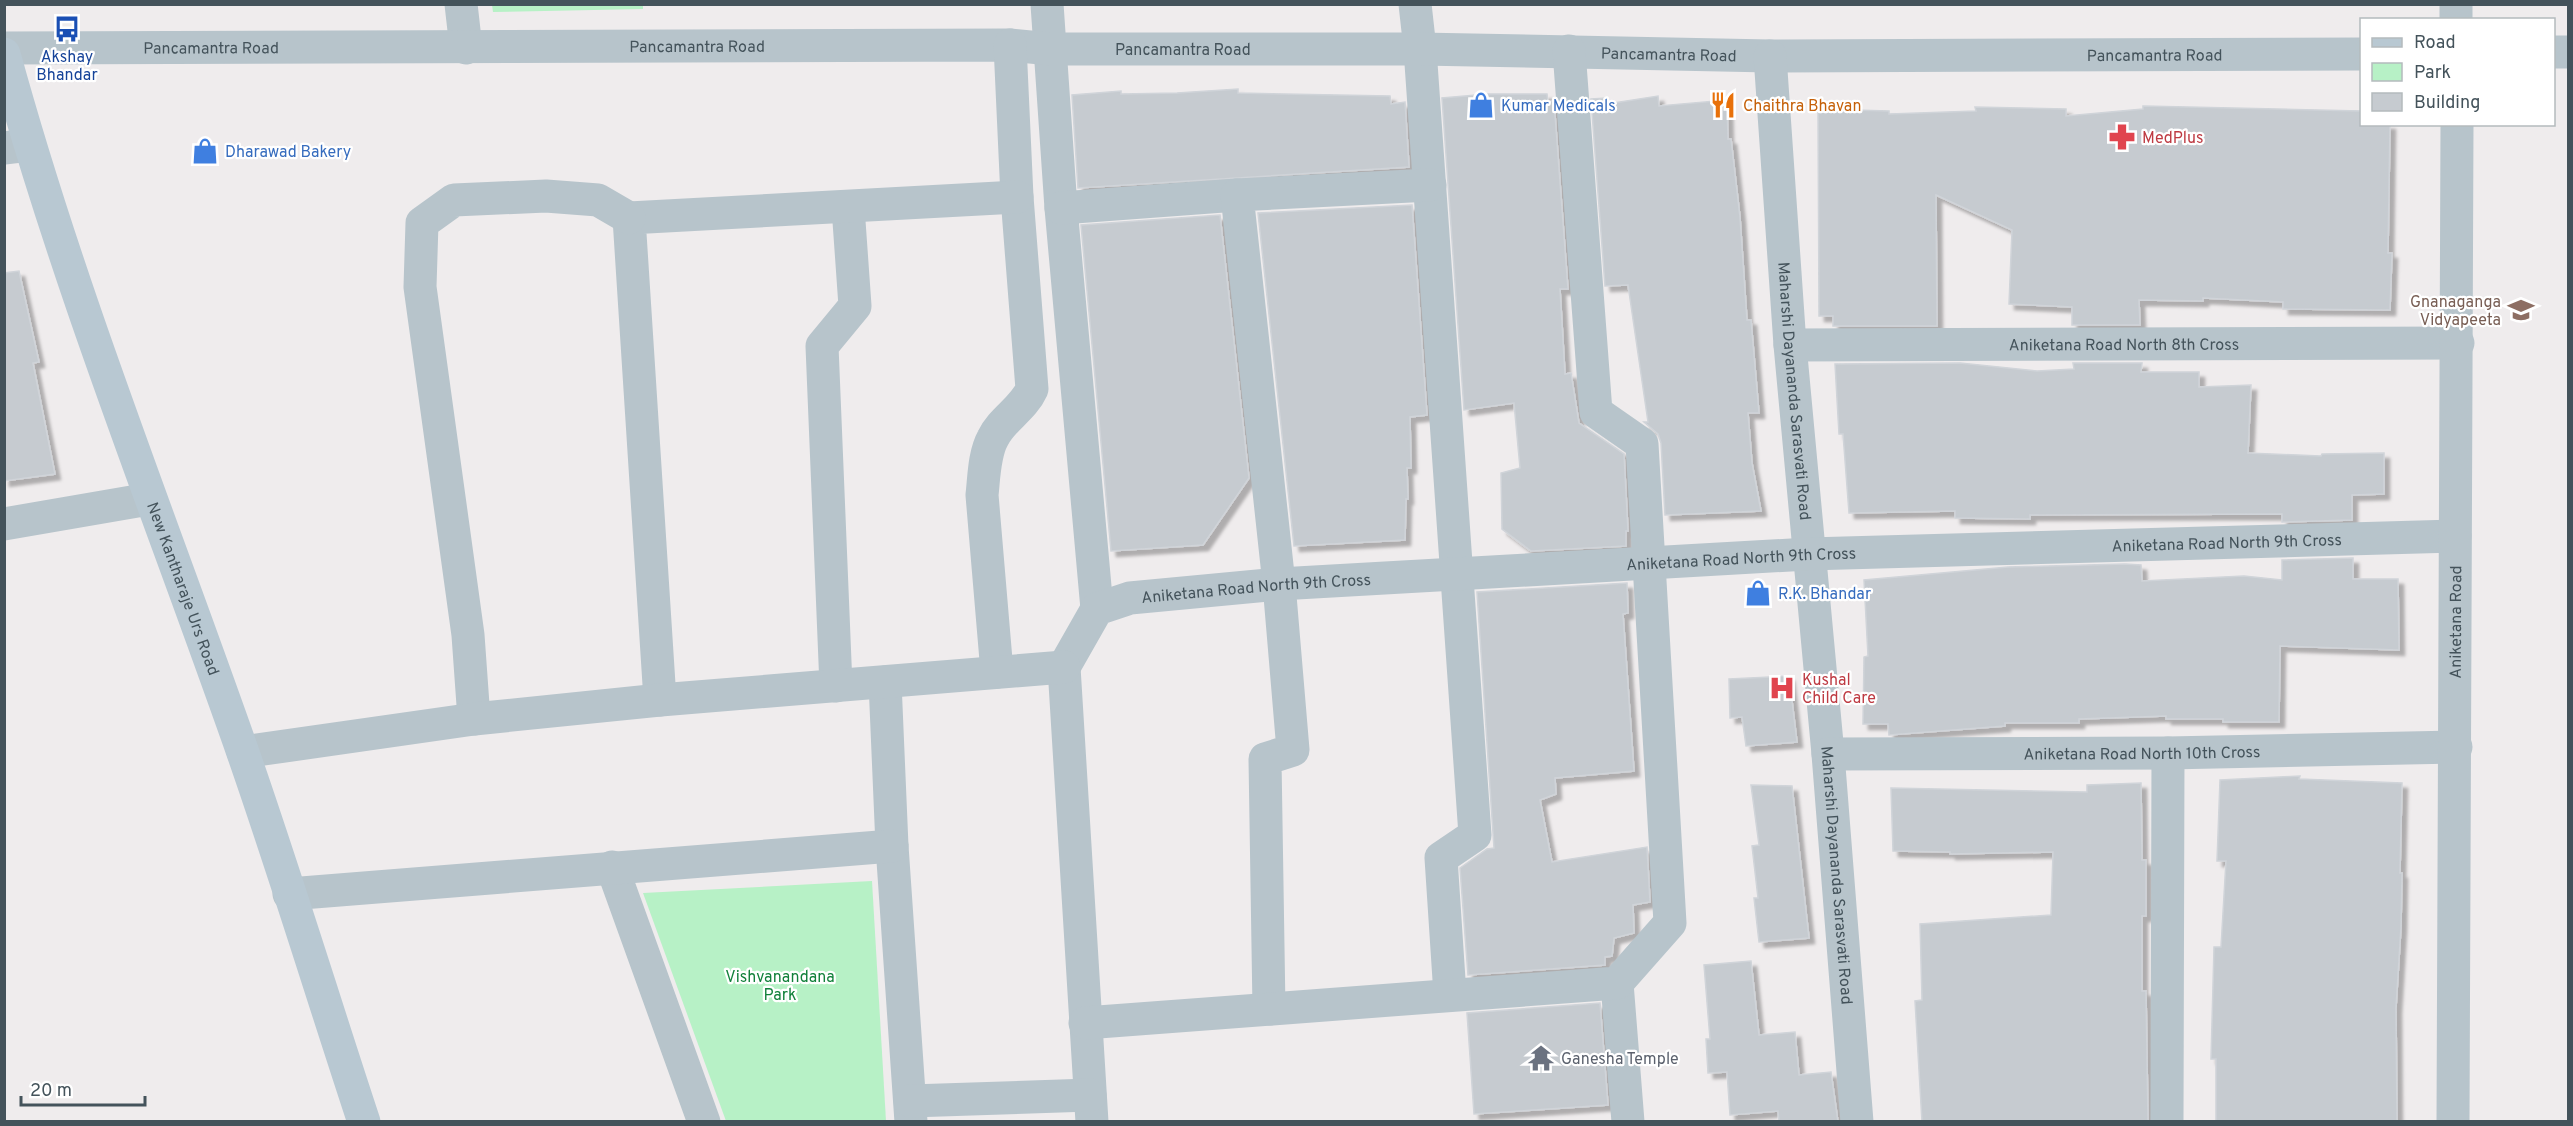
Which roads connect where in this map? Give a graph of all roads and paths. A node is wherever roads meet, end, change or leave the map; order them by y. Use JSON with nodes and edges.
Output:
{"nodes":[{"id":1,"x":461,"y":4,"type":"edge"},
{"id":2,"x":1047,"y":4,"type":"edge"},
{"id":3,"x":1415,"y":4,"type":"edge"},
{"id":4,"x":1010,"y":45,"type":"junction"},
{"id":5,"x":4,"y":48,"type":"edge"},
{"id":6,"x":466,"y":48,"type":"junction"},
{"id":7,"x":1051,"y":49,"type":"junction"},
{"id":8,"x":1420,"y":49,"type":"junction"},
{"id":9,"x":1569,"y":51,"type":"junction"},
{"id":10,"x":4,"y":54,"type":"edge"},
{"id":11,"x":2360,"y":54,"type":"edge"},
{"id":12,"x":1770,"y":56,"type":"junction"},
{"id":13,"x":2457,"y":126,"type":"edge"},
{"id":14,"x":17,"y":146,"type":"edge"},
{"id":15,"x":1430,"y":185,"type":"junction"},
{"id":16,"x":1237,"y":195,"type":"junction"},
{"id":17,"x":1017,"y":197,"type":"junction"},
{"id":18,"x":848,"y":207,"type":"junction"},
{"id":19,"x":1061,"y":208,"type":"junction"},
{"id":20,"x":629,"y":218,"type":"junction"},
{"id":21,"x":2457,"y":343,"type":"junction"},
{"id":22,"x":1790,"y":345,"type":"junction"},
{"id":23,"x":149,"y":499,"type":"junction"},
{"id":24,"x":4,"y":524,"type":"edge"},
{"id":25,"x":2456,"y":536,"type":"junction"},
{"id":26,"x":1808,"y":554,"type":"junction"},
{"id":27,"x":1647,"y":563,"type":"junction"},
{"id":28,"x":1457,"y":576,"type":"junction"},
{"id":29,"x":1279,"y":584,"type":"junction"},
{"id":30,"x":1097,"y":609,"type":"junction"},
{"id":31,"x":1064,"y":667,"type":"junction"},
{"id":32,"x":997,"y":672,"type":"junction"},
{"id":33,"x":885,"y":682,"type":"junction"},
{"id":34,"x":836,"y":686,"type":"junction"},
{"id":35,"x":660,"y":700,"type":"junction"},
{"id":36,"x":474,"y":719,"type":"junction"},
{"id":37,"x":2456,"y":747,"type":"junction"},
{"id":38,"x":243,"y":752,"type":"junction"},
{"id":39,"x":2168,"y":753,"type":"junction"},
{"id":40,"x":1828,"y":754,"type":"junction"},
{"id":41,"x":892,"y":846,"type":"junction"},
{"id":42,"x":612,"y":867,"type":"junction"},
{"id":43,"x":289,"y":894,"type":"junction"},
{"id":44,"x":1617,"y":983,"type":"junction"},
{"id":45,"x":1450,"y":995,"type":"junction"},
{"id":46,"x":1269,"y":1009,"type":"junction"},
{"id":47,"x":1085,"y":1023,"type":"junction"},
{"id":48,"x":1091,"y":1108,"type":"edge"},
{"id":49,"x":910,"y":1111,"type":"edge"},
{"id":50,"x":364,"y":1122,"type":"edge"},
{"id":51,"x":704,"y":1122,"type":"edge"},
{"id":52,"x":1628,"y":1122,"type":"edge"},
{"id":53,"x":1857,"y":1122,"type":"edge"},
{"id":54,"x":2167,"y":1122,"type":"edge"},
{"id":55,"x":2453,"y":1122,"type":"edge"}],
"edges":[{"from":1,"to":6,"type":"street"},
{"from":2,"to":7,"type":"street"},
{"from":3,"to":8,"type":"street"},
{"from":4,"to":6,"type":"street","name":"Pancamantra Road"},
{"from":4,"to":7,"type":"street","name":"Pancamantra Road"},
{"from":4,"to":17,"type":"street"},
{"from":5,"to":6,"type":"street","name":"Pancamantra Road"},
{"from":7,"to":8,"type":"street","name":"Pancamantra Road"},
{"from":7,"to":19,"type":"street"},
{"from":8,"to":9,"type":"street","name":"Pancamantra Road"},
{"from":8,"to":15,"type":"street"},
{"from":9,"to":12,"type":"street","name":"Pancamantra Road"},
{"from":9,"to":27,"type":"street"},
{"from":10,"to":14,"type":"main road","name":"New Kantharaje Urs Road"},
{"from":11,"to":12,"type":"street","name":"Pancamantra Road"},
{"from":12,"to":22,"type":"street","name":"Maharshi Dayananda Sarasvati Road"},
{"from":13,"to":21,"type":"street","name":"Aniketana Road"},
{"from":14,"to":23,"type":"main road","name":"New Kantharaje Urs Road"},
{"from":15,"to":16,"type":"street"},
{"from":15,"to":28,"type":"street"},
{"from":16,"to":19,"type":"street"},
{"from":16,"to":29,"type":"street"},
{"from":17,"to":18,"type":"street"},
{"from":17,"to":32,"type":"street"},
{"from":18,"to":20,"type":"street"},
{"from":18,"to":34,"type":"street"},
{"from":19,"to":30,"type":"street"},
{"from":20,"to":35,"type":"street"},
{"from":20,"to":36,"type":"street"},
{"from":21,"to":22,"type":"street","name":"Aniketana Road North 8th Cross"},
{"from":21,"to":25,"type":"street","name":"Aniketana Road"},
{"from":22,"to":26,"type":"street","name":"Maharshi Dayananda Sarasvati Road"},
{"from":23,"to":24,"type":"street"},
{"from":23,"to":38,"type":"main road","name":"New Kantharaje Urs Road"},
{"from":25,"to":26,"type":"street","name":"Aniketana Road North 9th Cross"},
{"from":25,"to":37,"type":"street","name":"Aniketana Road"},
{"from":26,"to":27,"type":"street","name":"Aniketana Road North 9th Cross"},
{"from":26,"to":40,"type":"street","name":"Maharshi Dayananda Sarasvati Road"},
{"from":27,"to":28,"type":"street","name":"Aniketana Road North 9th Cross"},
{"from":27,"to":44,"type":"street"},
{"from":28,"to":29,"type":"street","name":"Aniketana Road North 9th Cross"},
{"from":28,"to":45,"type":"street"},
{"from":29,"to":30,"type":"street","name":"Aniketana Road North 9th Cross"},
{"from":29,"to":46,"type":"street"},
{"from":30,"to":31,"type":"street"},
{"from":31,"to":32,"type":"street"},
{"from":31,"to":47,"type":"street"},
{"from":32,"to":33,"type":"street"},
{"from":33,"to":34,"type":"street"},
{"from":33,"to":41,"type":"street"},
{"from":34,"to":35,"type":"street"},
{"from":35,"to":36,"type":"street"},
{"from":36,"to":38,"type":"street"},
{"from":37,"to":39,"type":"street","name":"Aniketana Road North 10th Cross"},
{"from":37,"to":55,"type":"street","name":"Aniketana Road"},
{"from":38,"to":43,"type":"main road","name":"New Kantharaje Urs Road"},
{"from":39,"to":40,"type":"street","name":"Aniketana Road North 10th Cross"},
{"from":39,"to":54,"type":"street"},
{"from":40,"to":53,"type":"street","name":"Maharshi Dayananda Sarasvati Road"},
{"from":41,"to":42,"type":"street"},
{"from":41,"to":49,"type":"street"},
{"from":42,"to":43,"type":"street"},
{"from":42,"to":51,"type":"street"},
{"from":43,"to":50,"type":"main road","name":"New Kantharaje Urs Road"},
{"from":44,"to":45,"type":"street"},
{"from":44,"to":52,"type":"street"},
{"from":45,"to":46,"type":"street"},
{"from":46,"to":47,"type":"street"},
{"from":47,"to":48,"type":"street"},
{"from":48,"to":49,"type":"street"}]}
